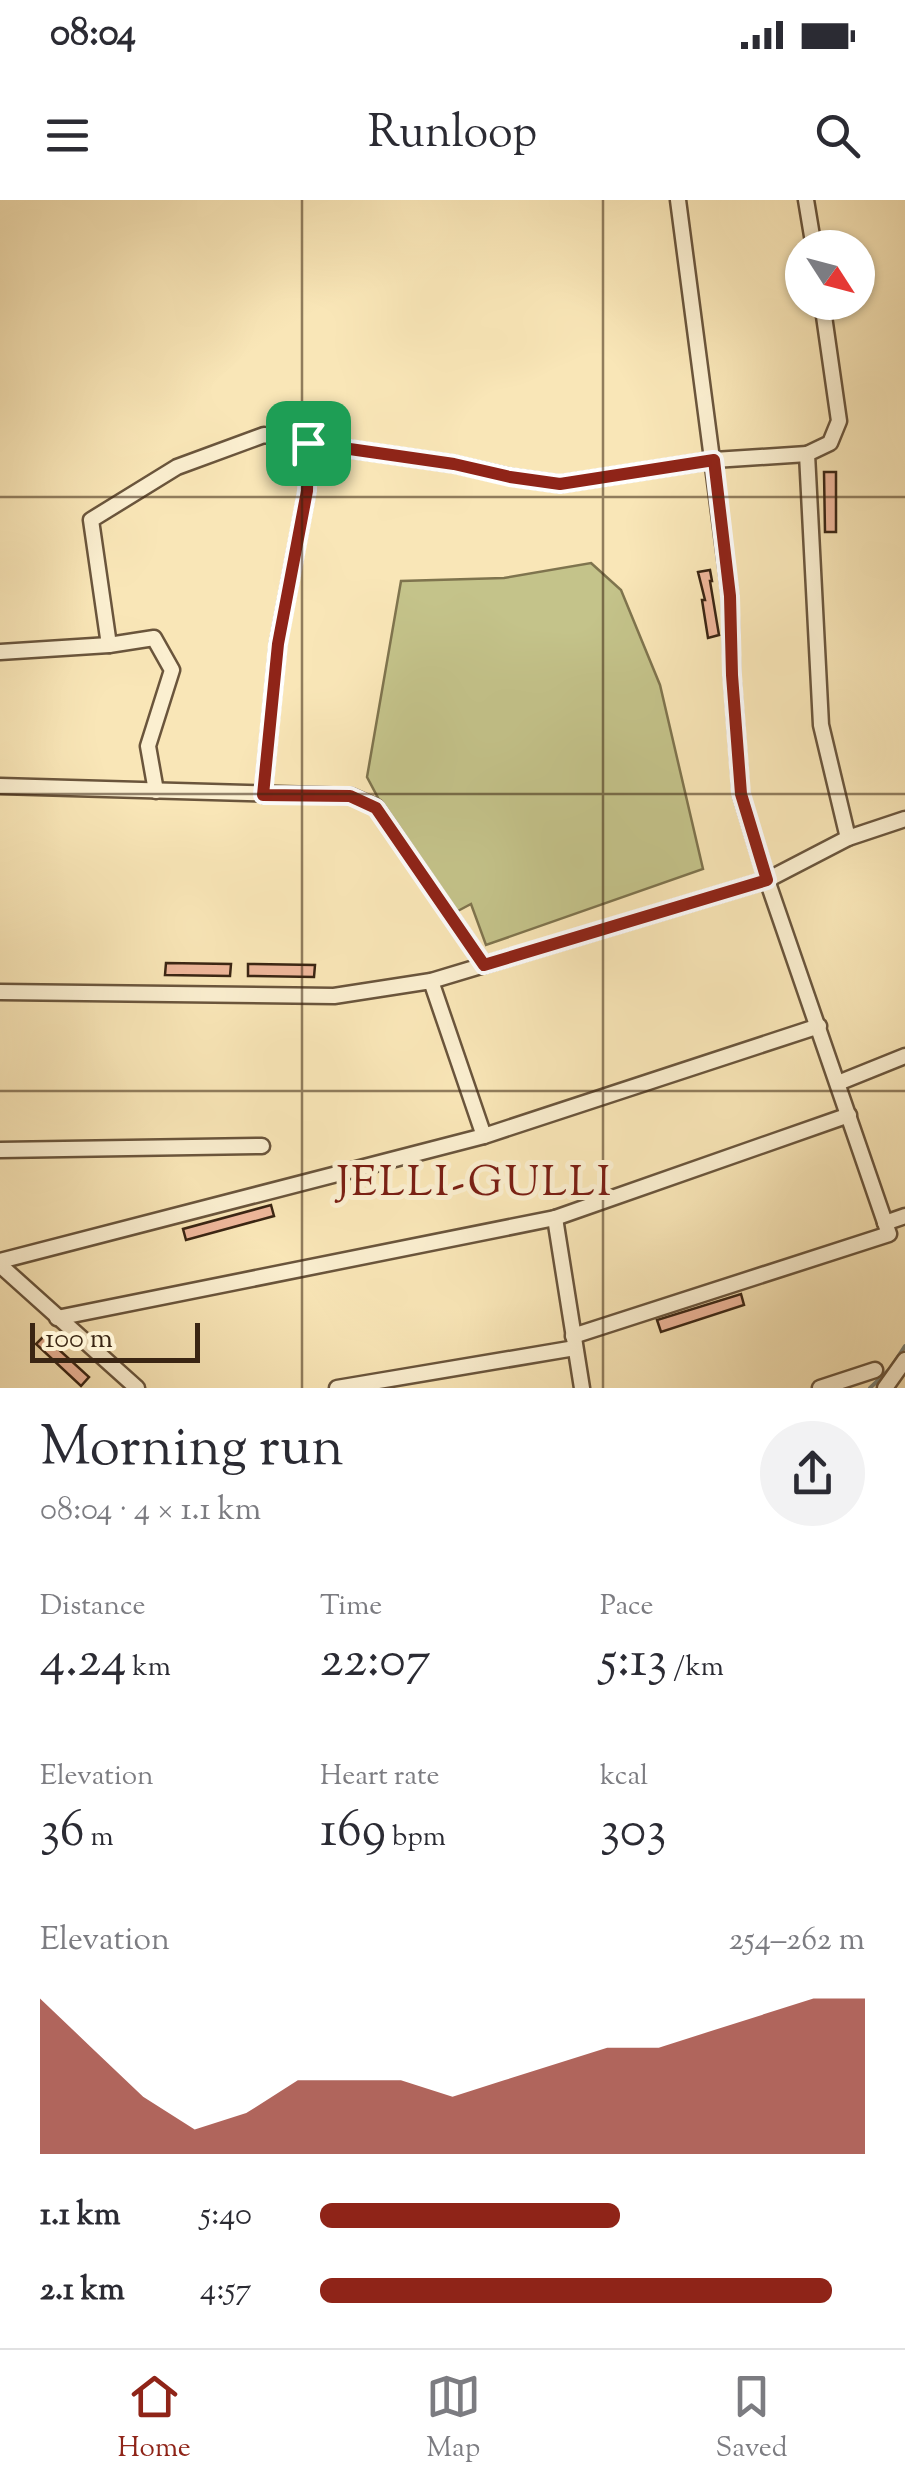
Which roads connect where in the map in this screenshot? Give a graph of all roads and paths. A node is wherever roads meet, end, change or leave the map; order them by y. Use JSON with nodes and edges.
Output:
{"nodes":[{"id":1,"x":678,"y":200,"type":"edge"},
{"id":2,"x":806,"y":200,"type":"edge"},
{"id":3,"x":811,"y":230,"type":"edge"},
{"id":4,"x":825,"y":320,"type":"edge"},
{"id":5,"x":308,"y":443,"type":"junction"},
{"id":6,"x":807,"y":454,"type":"junction"},
{"id":7,"x":714,"y":460,"type":"junction"},
{"id":8,"x":109,"y":645,"type":"junction"},
{"id":9,"x":0,"y":652,"type":"edge"},
{"id":10,"x":0,"y":786,"type":"edge"},
{"id":11,"x":156,"y":792,"type":"junction"},
{"id":12,"x":263,"y":795,"type":"junction"},
{"id":13,"x":905,"y":819,"type":"edge"},
{"id":14,"x":848,"y":838,"type":"junction"},
{"id":15,"x":767,"y":880,"type":"junction"},
{"id":16,"x":484,"y":965,"type":"junction"},
{"id":17,"x":431,"y":981,"type":"junction"},
{"id":18,"x":0,"y":992,"type":"edge"},
{"id":19,"x":819,"y":1026,"type":"junction"},
{"id":20,"x":905,"y":1056,"type":"edge"},
{"id":21,"x":838,"y":1083,"type":"junction"},
{"id":22,"x":849,"y":1115,"type":"junction"},
{"id":23,"x":484,"y":1136,"type":"junction"},
{"id":24,"x":262,"y":1146,"type":"dead end"},
{"id":25,"x":0,"y":1150,"type":"edge"},
{"id":26,"x":905,"y":1216,"type":"edge"},
{"id":27,"x":556,"y":1218,"type":"junction"},
{"id":28,"x":887,"y":1229,"type":"junction"},
{"id":29,"x":0,"y":1263,"type":"edge"},
{"id":30,"x":57,"y":1318,"type":"junction"},
{"id":31,"x":574,"y":1342,"type":"junction"},
{"id":32,"x":905,"y":1360,"type":"edge"},
{"id":33,"x":874,"y":1370,"type":"dead end"},
{"id":34,"x":137,"y":1388,"type":"edge"},
{"id":35,"x":337,"y":1388,"type":"edge"},
{"id":36,"x":582,"y":1388,"type":"edge"},
{"id":37,"x":820,"y":1388,"type":"edge"},
{"id":38,"x":886,"y":1388,"type":"edge"}],
"edges":[{"from":1,"to":7,"type":"street"},
{"from":2,"to":3,"type":"street"},
{"from":4,"to":6,"type":"street"},
{"from":5,"to":7,"type":"street"},
{"from":5,"to":8,"type":"street"},
{"from":5,"to":12,"type":"street"},
{"from":6,"to":7,"type":"street"},
{"from":6,"to":14,"type":"street"},
{"from":7,"to":15,"type":"street"},
{"from":8,"to":9,"type":"street"},
{"from":8,"to":11,"type":"street"},
{"from":10,"to":11,"type":"street"},
{"from":11,"to":12,"type":"street"},
{"from":12,"to":16,"type":"street"},
{"from":13,"to":14,"type":"street"},
{"from":14,"to":15,"type":"street"},
{"from":15,"to":16,"type":"street"},
{"from":15,"to":19,"type":"street"},
{"from":16,"to":17,"type":"street"},
{"from":17,"to":18,"type":"street"},
{"from":17,"to":23,"type":"street"},
{"from":19,"to":21,"type":"street"},
{"from":19,"to":23,"type":"street"},
{"from":20,"to":21,"type":"street"},
{"from":21,"to":22,"type":"street"},
{"from":22,"to":27,"type":"street"},
{"from":22,"to":28,"type":"street"},
{"from":23,"to":29,"type":"street"},
{"from":24,"to":25,"type":"street"},
{"from":26,"to":28,"type":"street"},
{"from":27,"to":30,"type":"street"},
{"from":27,"to":31,"type":"street"},
{"from":28,"to":31,"type":"street"},
{"from":29,"to":30,"type":"street"},
{"from":30,"to":34,"type":"street"},
{"from":31,"to":35,"type":"street"},
{"from":31,"to":36,"type":"street"},
{"from":32,"to":38,"type":"street"},
{"from":33,"to":37,"type":"street"}]}
